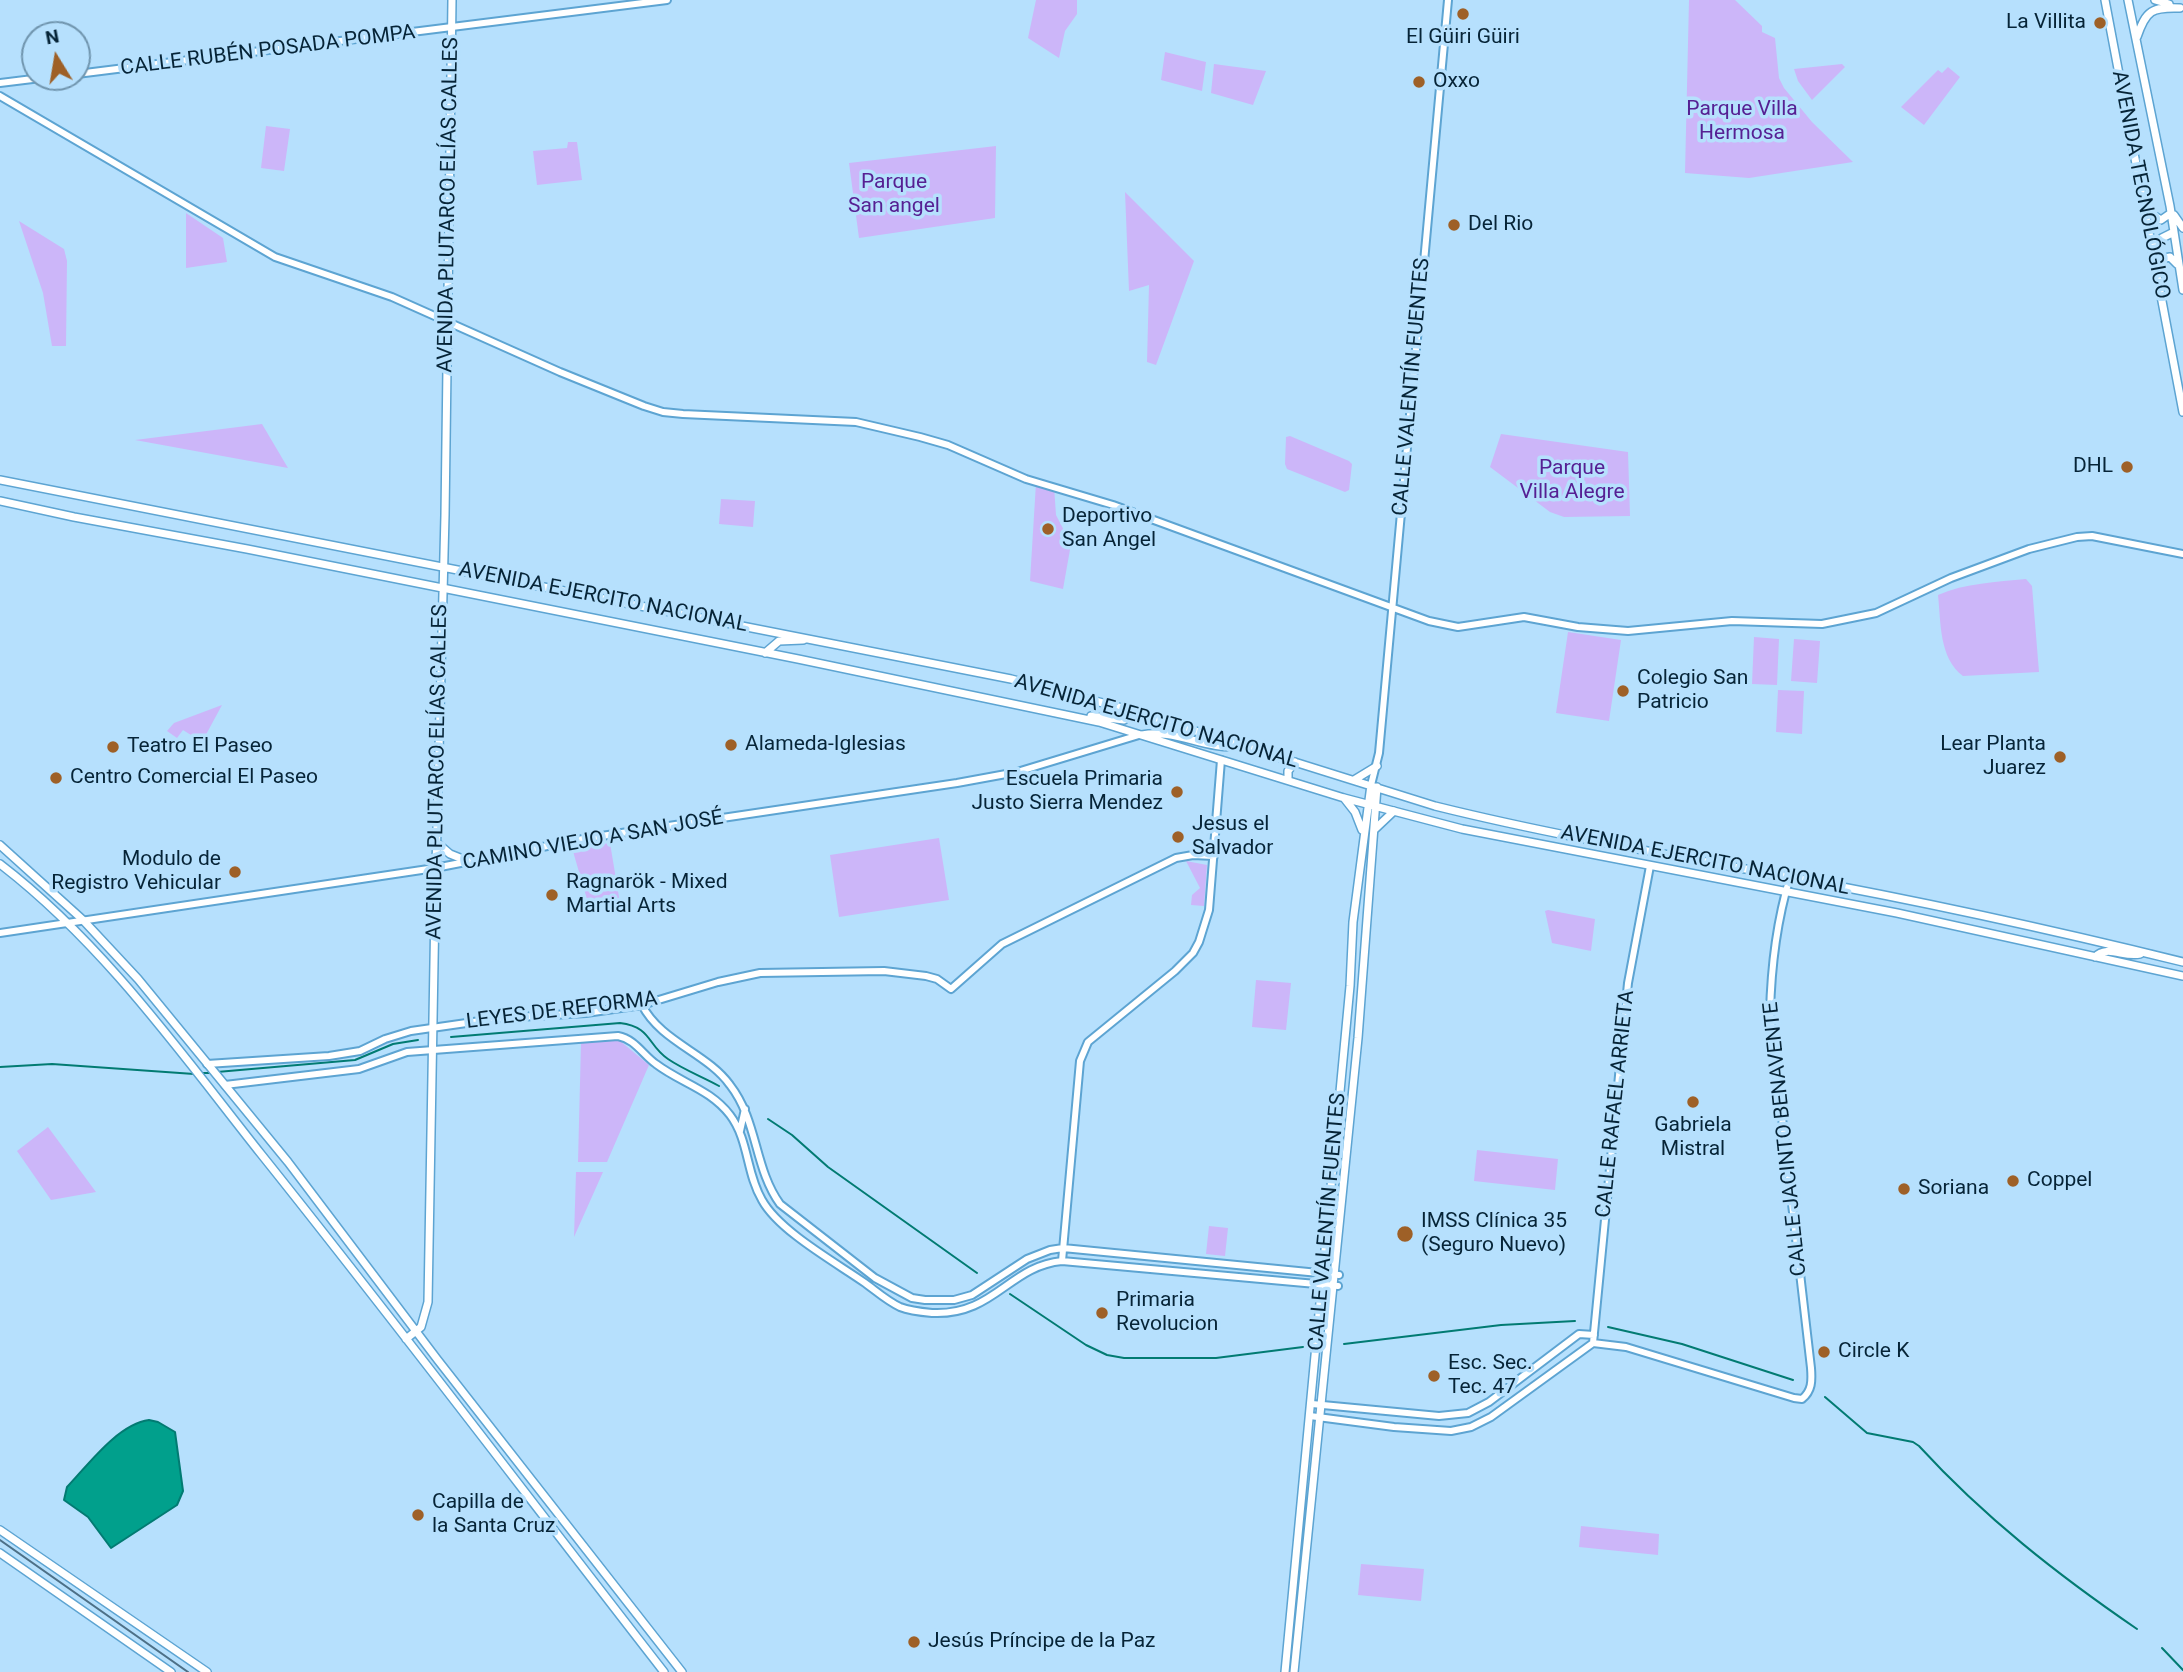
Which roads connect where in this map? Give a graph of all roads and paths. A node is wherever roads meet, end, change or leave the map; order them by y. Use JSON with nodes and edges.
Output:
{"nodes":[{"id":1,"x":452,"y":0,"type":"edge"},
{"id":2,"x":667,"y":0,"type":"edge"},
{"id":3,"x":1448,"y":0,"type":"edge"},
{"id":4,"x":2099,"y":0,"type":"edge"},
{"id":5,"x":2128,"y":0,"type":"edge"},
{"id":6,"x":2155,"y":0,"type":"edge"},
{"id":7,"x":2164,"y":0,"type":"edge"},
{"id":8,"x":2106,"y":3,"type":"edge"},
{"id":9,"x":2181,"y":8,"type":"edge"},
{"id":10,"x":452,"y":28,"type":"junction"},
{"id":11,"x":2137,"y":38,"type":"junction"},
{"id":12,"x":91,"y":72,"type":"edge"},
{"id":13,"x":21,"y":80,"type":"edge"},
{"id":14,"x":0,"y":83,"type":"edge"},
{"id":15,"x":0,"y":96,"type":"edge"},
{"id":16,"x":2170,"y":209,"type":"junction"},
{"id":17,"x":2145,"y":210,"type":"junction"},
{"id":18,"x":2183,"y":228,"type":"edge"},
{"id":19,"x":2174,"y":232,"type":"junction"},
{"id":20,"x":2150,"y":237,"type":"junction"},
{"id":21,"x":2152,"y":247,"type":"junction"},
{"id":22,"x":2179,"y":268,"type":"junction"},
{"id":23,"x":2157,"y":271,"type":"junction"},
{"id":24,"x":2183,"y":290,"type":"edge"},
{"id":25,"x":448,"y":323,"type":"junction"},
{"id":26,"x":2183,"y":412,"type":"edge"},
{"id":27,"x":0,"y":480,"type":"edge"},
{"id":28,"x":0,"y":500,"type":"edge"},
{"id":29,"x":2183,"y":554,"type":"edge"},
{"id":30,"x":443,"y":566,"type":"junction"},
{"id":31,"x":442,"y":587,"type":"junction"},
{"id":32,"x":1391,"y":607,"type":"junction"},
{"id":33,"x":806,"y":637,"type":"junction"},
{"id":34,"x":765,"y":653,"type":"junction"},
{"id":35,"x":1122,"y":708,"type":"junction"},
{"id":36,"x":1083,"y":718,"type":"junction"},
{"id":37,"x":1139,"y":735,"type":"junction"},
{"id":38,"x":1244,"y":746,"type":"junction"},
{"id":39,"x":1221,"y":760,"type":"junction"},
{"id":40,"x":1295,"y":762,"type":"junction"},
{"id":41,"x":1376,"y":770,"type":"junction"},
{"id":42,"x":1288,"y":780,"type":"junction"},
{"id":43,"x":1354,"y":780,"type":"junction"},
{"id":44,"x":1374,"y":786,"type":"junction"},
{"id":45,"x":1344,"y":798,"type":"junction"},
{"id":46,"x":1367,"y":804,"type":"junction"},
{"id":47,"x":1376,"y":806,"type":"junction"},
{"id":48,"x":1394,"y":811,"type":"junction"},
{"id":49,"x":1468,"y":814,"type":"junction"},
{"id":50,"x":1430,"y":821,"type":"junction"},
{"id":51,"x":1375,"y":830,"type":"junction"},
{"id":52,"x":1363,"y":834,"type":"junction"},
{"id":53,"x":436,"y":842,"type":"junction"},
{"id":54,"x":0,"y":845,"type":"edge"},
{"id":55,"x":1214,"y":856,"type":"junction"},
{"id":56,"x":470,"y":862,"type":"junction"},
{"id":57,"x":0,"y":864,"type":"edge"},
{"id":58,"x":1650,"y":866,"type":"junction"},
{"id":59,"x":435,"y":868,"type":"junction"},
{"id":60,"x":1790,"y":877,"type":"junction"},
{"id":61,"x":1785,"y":892,"type":"junction"},
{"id":62,"x":1356,"y":897,"type":"junction"},
{"id":63,"x":1370,"y":898,"type":"junction"},
{"id":64,"x":83,"y":920,"type":"junction"},
{"id":65,"x":65,"y":923,"type":"junction"},
{"id":66,"x":0,"y":933,"type":"edge"},
{"id":67,"x":2144,"y":953,"type":"junction"},
{"id":68,"x":2095,"y":957,"type":"junction"},
{"id":69,"x":2183,"y":962,"type":"edge"},
{"id":70,"x":2182,"y":977,"type":"edge"},
{"id":71,"x":138,"y":979,"type":"junction"},
{"id":72,"x":125,"y":984,"type":"junction"},
{"id":73,"x":642,"y":1005,"type":"junction"},
{"id":74,"x":432,"y":1031,"type":"junction"},
{"id":75,"x":433,"y":1048,"type":"junction"},
{"id":76,"x":208,"y":1065,"type":"junction"},
{"id":77,"x":225,"y":1085,"type":"junction"},
{"id":78,"x":743,"y":1106,"type":"junction"},
{"id":79,"x":729,"y":1114,"type":"junction"},
{"id":80,"x":740,"y":1130,"type":"junction"},
{"id":81,"x":1333,"y":1173,"type":"junction"},
{"id":82,"x":1325,"y":1184,"type":"dead end"},
{"id":83,"x":790,"y":1214,"type":"junction"},
{"id":84,"x":782,"y":1223,"type":"junction"},
{"id":85,"x":1063,"y":1248,"type":"junction"},
{"id":86,"x":1062,"y":1261,"type":"junction"},
{"id":87,"x":1324,"y":1273,"type":"junction"},
{"id":88,"x":1336,"y":1275,"type":"junction"},
{"id":89,"x":1323,"y":1285,"type":"junction"},
{"id":90,"x":1335,"y":1286,"type":"junction"},
{"id":91,"x":416,"y":1331,"type":"junction"},
{"id":92,"x":405,"y":1339,"type":"junction"},
{"id":93,"x":1593,"y":1339,"type":"junction"},
{"id":94,"x":1316,"y":1404,"type":"junction"},
{"id":95,"x":1315,"y":1416,"type":"junction"},
{"id":96,"x":0,"y":1530,"type":"edge"},
{"id":97,"x":0,"y":1553,"type":"edge"},
{"id":98,"x":172,"y":1672,"type":"edge"},
{"id":99,"x":207,"y":1672,"type":"edge"},
{"id":100,"x":664,"y":1672,"type":"edge"},
{"id":101,"x":682,"y":1672,"type":"edge"},
{"id":102,"x":1285,"y":1672,"type":"edge"},
{"id":103,"x":1294,"y":1672,"type":"edge"}],
"edges":[{"from":1,"to":10,"type":"main road","name":"AVENIDA PLUTARCO ELÍAS CALLES"},
{"from":2,"to":10,"type":"street","name":"CALLE RUBÉN POSADA POMPA"},
{"from":3,"to":32,"type":"street","name":"CALLE VALENTÍN FUENTES"},
{"from":4,"to":8,"type":"main road"},
{"from":5,"to":11,"type":"main road","name":"AVENIDA TECNOLÓGICO"},
{"from":6,"to":9,"type":"main road"},
{"from":7,"to":9,"type":"main road"},
{"from":8,"to":17,"type":"main road","name":"AVENIDA TECNOLÓGICO"},
{"from":9,"to":11,"type":"main road"},
{"from":10,"to":12,"type":"street","name":"CALLE RUBÉN POSADA POMPA"},
{"from":10,"to":25,"type":"main road","name":"AVENIDA PLUTARCO ELÍAS CALLES"},
{"from":11,"to":16,"type":"main road","name":"AVENIDA TECNOLÓGICO"},
{"from":13,"to":14,"type":"street"},
{"from":15,"to":25,"type":"street"},
{"from":16,"to":17,"type":"main road"},
{"from":16,"to":18,"type":"main road"},
{"from":16,"to":19,"type":"main road","name":"AVENIDA TECNOLÓGICO"},
{"from":17,"to":20,"type":"main road","name":"AVENIDA TECNOLÓGICO"},
{"from":19,"to":20,"type":"main road"},
{"from":19,"to":21,"type":"main road"},
{"from":19,"to":22,"type":"main road","name":"AVENIDA TECNOLÓGICO"},
{"from":20,"to":21,"type":"main road","name":"AVENIDA TECNOLÓGICO"},
{"from":21,"to":23,"type":"main road","name":"AVENIDA TECNOLÓGICO"},
{"from":22,"to":23,"type":"main road"},
{"from":22,"to":24,"type":"main road","name":"AVENIDA TECNOLÓGICO"},
{"from":23,"to":26,"type":"main road","name":"AVENIDA TECNOLÓGICO"},
{"from":25,"to":30,"type":"main road","name":"AVENIDA PLUTARCO ELÍAS CALLES"},
{"from":25,"to":32,"type":"street"},
{"from":27,"to":30,"type":"main road","name":"AVENIDA EJERCITO NACIONAL"},
{"from":28,"to":31,"type":"main road","name":"AVENIDA EJERCITO NACIONAL"},
{"from":29,"to":32,"type":"street"},
{"from":30,"to":31,"type":"main road","name":"AVENIDA PLUTARCO ELÍAS CALLES"},
{"from":30,"to":33,"type":"main road","name":"AVENIDA EJERCITO NACIONAL"},
{"from":31,"to":34,"type":"main road","name":"AVENIDA EJERCITO NACIONAL"},
{"from":31,"to":53,"type":"main road","name":"AVENIDA PLUTARCO ELÍAS CALLES"},
{"from":32,"to":41,"type":"street","name":"CALLE VALENTÍN FUENTES"},
{"from":33,"to":34,"type":"main road"},
{"from":33,"to":35,"type":"main road","name":"AVENIDA EJERCITO NACIONAL"},
{"from":34,"to":36,"type":"main road","name":"AVENIDA EJERCITO NACIONAL"},
{"from":35,"to":36,"type":"main road"},
{"from":35,"to":38,"type":"main road","name":"AVENIDA EJERCITO NACIONAL"},
{"from":36,"to":37,"type":"main road","name":"AVENIDA EJERCITO NACIONAL"},
{"from":37,"to":38,"type":"main road"},
{"from":37,"to":39,"type":"main road","name":"AVENIDA EJERCITO NACIONAL"},
{"from":37,"to":56,"type":"street","name":"CAMINO VIEJO A SAN JOSÉ"},
{"from":38,"to":40,"type":"main road","name":"AVENIDA EJERCITO NACIONAL"},
{"from":39,"to":42,"type":"main road","name":"AVENIDA EJERCITO NACIONAL"},
{"from":39,"to":55,"type":"street"},
{"from":40,"to":42,"type":"main road"},
{"from":40,"to":43,"type":"main road","name":"AVENIDA EJERCITO NACIONAL"},
{"from":41,"to":43,"type":"main road"},
{"from":41,"to":44,"type":"street","name":"CALLE VALENTÍN FUENTES"},
{"from":42,"to":45,"type":"main road","name":"AVENIDA EJERCITO NACIONAL"},
{"from":43,"to":44,"type":"main road","name":"AVENIDA EJERCITO NACIONAL"},
{"from":44,"to":46,"type":"main road","name":"CALLE VALENTÍN FUENTES"},
{"from":44,"to":47,"type":"main road","name":"CALLE VALENTÍN FUENTES"},
{"from":44,"to":49,"type":"main road","name":"AVENIDA EJERCITO NACIONAL"},
{"from":45,"to":46,"type":"main road","name":"AVENIDA EJERCITO NACIONAL"},
{"from":45,"to":52,"type":"main road"},
{"from":46,"to":47,"type":"main road","name":"AVENIDA EJERCITO NACIONAL"},
{"from":46,"to":52,"type":"main road","name":"CALLE VALENTÍN FUENTES"},
{"from":47,"to":48,"type":"main road","name":"AVENIDA EJERCITO NACIONAL"},
{"from":47,"to":51,"type":"main road","name":"CALLE VALENTÍN FUENTES"},
{"from":48,"to":50,"type":"main road","name":"AVENIDA EJERCITO NACIONAL"},
{"from":48,"to":51,"type":"main road"},
{"from":49,"to":50,"type":"main road"},
{"from":49,"to":60,"type":"main road","name":"AVENIDA EJERCITO NACIONAL"},
{"from":50,"to":58,"type":"main road","name":"AVENIDA EJERCITO NACIONAL"},
{"from":51,"to":63,"type":"main road","name":"CALLE VALENTÍN FUENTES"},
{"from":52,"to":62,"type":"main road","name":"CALLE VALENTÍN FUENTES"},
{"from":53,"to":56,"type":"main road"},
{"from":53,"to":59,"type":"main road","name":"AVENIDA PLUTARCO ELÍAS CALLES"},
{"from":54,"to":64,"type":"main road"},
{"from":55,"to":73,"type":"street","name":"LEYES DE REFORMA"},
{"from":55,"to":85,"type":"street"},
{"from":56,"to":59,"type":"street","name":"CAMINO VIEJO A SAN JOSÉ"},
{"from":57,"to":65,"type":"main road"},
{"from":58,"to":61,"type":"main road","name":"AVENIDA EJERCITO NACIONAL"},
{"from":58,"to":93,"type":"street","name":"CALLE RAFAEL ARRIETA"},
{"from":59,"to":64,"type":"street","name":"CAMINO VIEJO A SAN JOSÉ"},
{"from":59,"to":74,"type":"main road","name":"AVENIDA PLUTARCO ELÍAS CALLES"},
{"from":60,"to":61,"type":"street","name":"CALLE JACINTO BENAVENTE"},
{"from":60,"to":67,"type":"main road","name":"AVENIDA EJERCITO NACIONAL"},
{"from":61,"to":68,"type":"main road","name":"AVENIDA EJERCITO NACIONAL"},
{"from":61,"to":93,"type":"street","name":"CALLE JACINTO BENAVENTE"},
{"from":62,"to":63,"type":"main road"},
{"from":62,"to":81,"type":"main road","name":"CALLE VALENTÍN FUENTES"},
{"from":63,"to":88,"type":"main road","name":"CALLE VALENTÍN FUENTES"},
{"from":64,"to":65,"type":"street","name":"CAMINO VIEJO A SAN JOSÉ"},
{"from":64,"to":71,"type":"main road"},
{"from":65,"to":66,"type":"street","name":"CAMINO VIEJO A SAN JOSÉ"},
{"from":65,"to":72,"type":"main road"},
{"from":67,"to":68,"type":"main road"},
{"from":67,"to":69,"type":"main road","name":"AVENIDA EJERCITO NACIONAL"},
{"from":68,"to":70,"type":"main road","name":"AVENIDA EJERCITO NACIONAL"},
{"from":71,"to":72,"type":"main road"},
{"from":71,"to":76,"type":"main road"},
{"from":72,"to":92,"type":"main road"},
{"from":73,"to":74,"type":"street","name":"LEYES DE REFORMA"},
{"from":73,"to":78,"type":"street"},
{"from":74,"to":75,"type":"main road","name":"AVENIDA PLUTARCO ELÍAS CALLES"},
{"from":74,"to":76,"type":"street","name":"LEYES DE REFORMA"},
{"from":75,"to":77,"type":"street"},
{"from":75,"to":79,"type":"street"},
{"from":75,"to":91,"type":"main road","name":"AVENIDA PLUTARCO ELÍAS CALLES"},
{"from":76,"to":77,"type":"main road"},
{"from":77,"to":91,"type":"main road"},
{"from":78,"to":79,"type":"street"},
{"from":78,"to":80,"type":"street"},
{"from":78,"to":83,"type":"street"},
{"from":79,"to":80,"type":"street"},
{"from":80,"to":84,"type":"street"},
{"from":81,"to":82,"type":"main road"},
{"from":81,"to":87,"type":"main road","name":"CALLE VALENTÍN FUENTES"},
{"from":83,"to":84,"type":"street"},
{"from":83,"to":85,"type":"street"},
{"from":84,"to":86,"type":"street"},
{"from":85,"to":86,"type":"street"},
{"from":85,"to":87,"type":"street"},
{"from":86,"to":89,"type":"street"},
{"from":87,"to":88,"type":"street"},
{"from":87,"to":89,"type":"main road","name":"CALLE VALENTÍN FUENTES"},
{"from":88,"to":90,"type":"main road","name":"CALLE VALENTÍN FUENTES"},
{"from":89,"to":90,"type":"street"},
{"from":89,"to":94,"type":"main road","name":"CALLE VALENTÍN FUENTES"},
{"from":90,"to":94,"type":"main road","name":"CALLE VALENTÍN FUENTES"},
{"from":91,"to":92,"type":"main road"},
{"from":91,"to":101,"type":"main road"},
{"from":92,"to":100,"type":"main road"},
{"from":93,"to":94,"type":"street"},
{"from":93,"to":95,"type":"street"},
{"from":94,"to":95,"type":"main road","name":"CALLE VALENTÍN FUENTES"},
{"from":95,"to":102,"type":"main road","name":"CALLE VALENTÍN FUENTES"},
{"from":95,"to":103,"type":"main road","name":"CALLE VALENTÍN FUENTES"},
{"from":96,"to":99,"type":"main road"},
{"from":97,"to":98,"type":"main road"}]}
